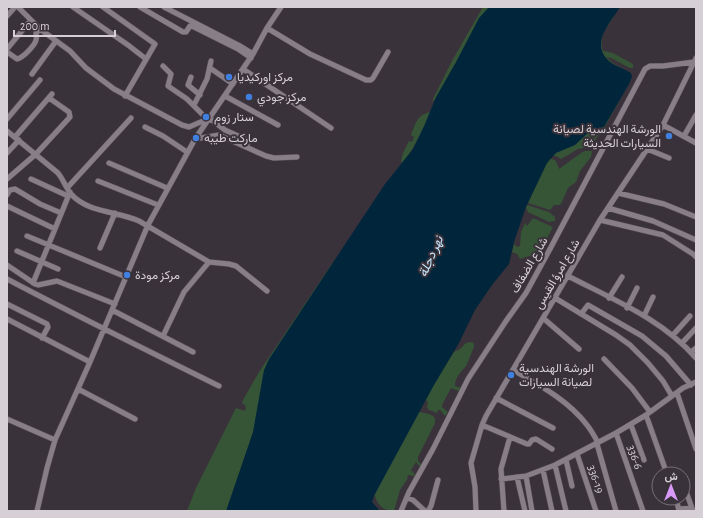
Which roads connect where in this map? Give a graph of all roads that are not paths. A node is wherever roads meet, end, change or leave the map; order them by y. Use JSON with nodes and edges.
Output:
{"nodes":[{"id":1,"x":16,"y":7,"type":"edge"},
{"id":2,"x":72,"y":7,"type":"edge"},
{"id":3,"x":103,"y":7,"type":"edge"},
{"id":4,"x":140,"y":7,"type":"edge"},
{"id":5,"x":164,"y":7,"type":"edge"},
{"id":6,"x":281,"y":7,"type":"edge"},
{"id":7,"x":7,"y":16,"type":"edge"},
{"id":8,"x":31,"y":20,"type":"junction"},
{"id":9,"x":40,"y":28,"type":"junction"},
{"id":10,"x":267,"y":28,"type":"junction"},
{"id":11,"x":56,"y":41,"type":"junction"},
{"id":12,"x":7,"y":50,"type":"edge"},
{"id":13,"x":388,"y":52,"type":"dead end"},
{"id":14,"x":252,"y":56,"type":"junction"},
{"id":15,"x":146,"y":59,"type":"junction"},
{"id":16,"x":695,"y":60,"type":"edge"},
{"id":17,"x":212,"y":61,"type":"dead end"},
{"id":18,"x":162,"y":66,"type":"dead end"},
{"id":19,"x":210,"y":68,"type":"junction"},
{"id":20,"x":243,"y":69,"type":"junction"},
{"id":21,"x":32,"y":74,"type":"dead end"},
{"id":22,"x":191,"y":77,"type":"dead end"},
{"id":23,"x":40,"y":80,"type":"dead end"},
{"id":24,"x":233,"y":84,"type":"junction"},
{"id":25,"x":200,"y":95,"type":"junction"},
{"id":26,"x":125,"y":96,"type":"junction"},
{"id":27,"x":225,"y":96,"type":"junction"},
{"id":28,"x":194,"y":105,"type":"junction"},
{"id":29,"x":696,"y":115,"type":"edge"},
{"id":30,"x":131,"y":118,"type":"dead end"},
{"id":31,"x":7,"y":119,"type":"edge"},
{"id":32,"x":208,"y":120,"type":"junction"},
{"id":33,"x":278,"y":125,"type":"dead end"},
{"id":34,"x":663,"y":125,"type":"junction"},
{"id":35,"x":145,"y":127,"type":"dead end"},
{"id":36,"x":331,"y":128,"type":"dead end"},
{"id":37,"x":7,"y":131,"type":"edge"},
{"id":38,"x":684,"y":136,"type":"junction"},
{"id":39,"x":17,"y":138,"type":"junction"},
{"id":40,"x":195,"y":139,"type":"junction"},
{"id":41,"x":696,"y":143,"type":"edge"},
{"id":42,"x":246,"y":147,"type":"junction"},
{"id":43,"x":647,"y":149,"type":"junction"},
{"id":44,"x":187,"y":152,"type":"junction"},
{"id":45,"x":7,"y":153,"type":"edge"},
{"id":46,"x":36,"y":154,"type":"junction"},
{"id":47,"x":297,"y":157,"type":"dead end"},
{"id":48,"x":669,"y":158,"type":"dead end"},
{"id":49,"x":109,"y":163,"type":"dead end"},
{"id":50,"x":7,"y":179,"type":"edge"},
{"id":51,"x":31,"y":179,"type":"dead end"},
{"id":52,"x":98,"y":181,"type":"dead end"},
{"id":53,"x":167,"y":188,"type":"junction"},
{"id":54,"x":68,"y":192,"type":"junction"},
{"id":55,"x":618,"y":193,"type":"junction"},
{"id":56,"x":7,"y":195,"type":"edge"},
{"id":57,"x":158,"y":205,"type":"junction"},
{"id":58,"x":7,"y":206,"type":"edge"},
{"id":59,"x":608,"y":208,"type":"junction"},
{"id":60,"x":61,"y":213,"type":"junction"},
{"id":61,"x":115,"y":213,"type":"junction"},
{"id":62,"x":696,"y":217,"type":"edge"},
{"id":63,"x":600,"y":220,"type":"junction"},
{"id":64,"x":148,"y":225,"type":"junction"},
{"id":65,"x":55,"y":229,"type":"junction"},
{"id":66,"x":27,"y":236,"type":"dead end"},
{"id":67,"x":696,"y":240,"type":"edge"},
{"id":68,"x":49,"y":244,"type":"junction"},
{"id":69,"x":100,"y":248,"type":"dead end"},
{"id":70,"x":17,"y":251,"type":"dead end"},
{"id":71,"x":696,"y":258,"type":"edge"},
{"id":72,"x":41,"y":262,"type":"junction"},
{"id":73,"x":209,"y":262,"type":"junction"},
{"id":74,"x":7,"y":265,"type":"edge"},
{"id":75,"x":58,"y":269,"type":"dead end"},
{"id":76,"x":568,"y":276,"type":"junction"},
{"id":77,"x":126,"y":277,"type":"junction"},
{"id":78,"x":622,"y":277,"type":"dead end"},
{"id":79,"x":7,"y":279,"type":"edge"},
{"id":80,"x":33,"y":283,"type":"junction"},
{"id":81,"x":637,"y":288,"type":"dead end"},
{"id":82,"x":267,"y":291,"type":"dead end"},
{"id":83,"x":653,"y":297,"type":"dead end"},
{"id":84,"x":555,"y":298,"type":"junction"},
{"id":85,"x":609,"y":298,"type":"junction"},
{"id":86,"x":7,"y":304,"type":"edge"},
{"id":87,"x":115,"y":304,"type":"junction"},
{"id":88,"x":627,"y":308,"type":"junction"},
{"id":89,"x":112,"y":310,"type":"junction"},
{"id":90,"x":581,"y":314,"type":"junction"},
{"id":91,"x":644,"y":316,"type":"junction"},
{"id":92,"x":690,"y":316,"type":"dead end"},
{"id":93,"x":543,"y":318,"type":"junction"},
{"id":94,"x":7,"y":319,"type":"edge"},
{"id":95,"x":104,"y":328,"type":"junction"},
{"id":96,"x":696,"y":328,"type":"edge"},
{"id":97,"x":674,"y":335,"type":"junction"},
{"id":98,"x":164,"y":336,"type":"junction"},
{"id":99,"x":42,"y":338,"type":"junction"},
{"id":100,"x":682,"y":343,"type":"junction"},
{"id":101,"x":696,"y":348,"type":"edge"},
{"id":102,"x":579,"y":349,"type":"dead end"},
{"id":103,"x":193,"y":352,"type":"dead end"},
{"id":104,"x":691,"y":352,"type":"junction"},
{"id":105,"x":696,"y":358,"type":"edge"},
{"id":106,"x":604,"y":359,"type":"dead end"},
{"id":107,"x":90,"y":362,"type":"junction"},
{"id":108,"x":513,"y":370,"type":"junction"},
{"id":109,"x":693,"y":383,"type":"edge"},
{"id":110,"x":219,"y":386,"type":"dead end"},
{"id":111,"x":78,"y":389,"type":"junction"},
{"id":112,"x":677,"y":393,"type":"junction"},
{"id":113,"x":672,"y":396,"type":"junction"},
{"id":114,"x":496,"y":398,"type":"junction"},
{"id":115,"x":648,"y":413,"type":"junction"},
{"id":116,"x":7,"y":419,"type":"edge"},
{"id":117,"x":135,"y":419,"type":"dead end"},
{"id":118,"x":482,"y":425,"type":"junction"},
{"id":119,"x":631,"y":425,"type":"junction"},
{"id":120,"x":553,"y":428,"type":"dead end"},
{"id":121,"x":616,"y":433,"type":"junction"},
{"id":122,"x":510,"y":437,"type":"junction"},
{"id":123,"x":55,"y":440,"type":"junction"},
{"id":124,"x":598,"y":443,"type":"junction"},
{"id":125,"x":552,"y":449,"type":"dead end"},
{"id":126,"x":696,"y":449,"type":"edge"},
{"id":127,"x":577,"y":454,"type":"junction"},
{"id":128,"x":566,"y":460,"type":"junction"},
{"id":129,"x":644,"y":460,"type":"dead end"},
{"id":130,"x":555,"y":465,"type":"junction"},
{"id":131,"x":665,"y":466,"type":"edge"},
{"id":132,"x":543,"y":470,"type":"junction"},
{"id":133,"x":526,"y":476,"type":"junction"},
{"id":134,"x":517,"y":477,"type":"junction"},
{"id":135,"x":501,"y":479,"type":"junction"},
{"id":136,"x":438,"y":480,"type":"dead end"},
{"id":137,"x":572,"y":486,"type":"dead end"},
{"id":138,"x":407,"y":498,"type":"junction"},
{"id":139,"x":679,"y":510,"type":"edge"},
{"id":140,"x":693,"y":510,"type":"edge"},
{"id":141,"x":37,"y":511,"type":"edge"},
{"id":142,"x":401,"y":511,"type":"edge"},
{"id":143,"x":426,"y":511,"type":"edge"},
{"id":144,"x":476,"y":511,"type":"edge"},
{"id":145,"x":504,"y":511,"type":"edge"},
{"id":146,"x":525,"y":511,"type":"edge"},
{"id":147,"x":532,"y":511,"type":"edge"},
{"id":148,"x":552,"y":511,"type":"edge"},
{"id":149,"x":566,"y":511,"type":"edge"},
{"id":150,"x":596,"y":511,"type":"edge"},
{"id":151,"x":616,"y":511,"type":"edge"},
{"id":152,"x":643,"y":511,"type":"edge"}],
"edges":[{"from":1,"to":7,"type":"street"},
{"from":1,"to":8,"type":"street"},
{"from":2,"to":15,"type":"street"},
{"from":3,"to":15,"type":"street"},
{"from":4,"to":14,"type":"street"},
{"from":5,"to":14,"type":"street"},
{"from":6,"to":10,"type":"street"},
{"from":8,"to":9,"type":"street"},
{"from":8,"to":12,"type":"street"},
{"from":9,"to":11,"type":"street"},
{"from":9,"to":12,"type":"street"},
{"from":10,"to":13,"type":"street"},
{"from":10,"to":14,"type":"street"},
{"from":11,"to":21,"type":"street"},
{"from":11,"to":26,"type":"street"},
{"from":14,"to":20,"type":"street"},
{"from":15,"to":26,"type":"street"},
{"from":16,"to":34,"type":"street","name":"شارع امرؤ القيس"},
{"from":16,"to":138,"type":"street","name":"شارع الضفاف"},
{"from":17,"to":19,"type":"street"},
{"from":18,"to":28,"type":"street"},
{"from":19,"to":24,"type":"street"},
{"from":19,"to":25,"type":"street"},
{"from":20,"to":24,"type":"street"},
{"from":20,"to":36,"type":"street"},
{"from":22,"to":25,"type":"street"},
{"from":23,"to":31,"type":"street"},
{"from":24,"to":27,"type":"street"},
{"from":25,"to":28,"type":"street"},
{"from":26,"to":32,"type":"street"},
{"from":27,"to":32,"type":"street"},
{"from":27,"to":33,"type":"street"},
{"from":28,"to":32,"type":"street"},
{"from":29,"to":38,"type":"street"},
{"from":30,"to":54,"type":"street"},
{"from":32,"to":40,"type":"street"},
{"from":32,"to":42,"type":"street"},
{"from":34,"to":38,"type":"street"},
{"from":34,"to":43,"type":"street","name":"شارع امرؤ القيس"},
{"from":35,"to":44,"type":"street"},
{"from":37,"to":39,"type":"street"},
{"from":38,"to":41,"type":"street"},
{"from":39,"to":45,"type":"street"},
{"from":39,"to":46,"type":"street"},
{"from":39,"to":46,"type":"street"},
{"from":40,"to":42,"type":"street"},
{"from":40,"to":44,"type":"street"},
{"from":42,"to":47,"type":"street"},
{"from":43,"to":48,"type":"street"},
{"from":43,"to":55,"type":"street","name":"شارع امرؤ القيس"},
{"from":44,"to":53,"type":"street"},
{"from":46,"to":50,"type":"street"},
{"from":46,"to":54,"type":"street"},
{"from":49,"to":53,"type":"street"},
{"from":51,"to":54,"type":"street"},
{"from":52,"to":57,"type":"street"},
{"from":53,"to":57,"type":"street"},
{"from":54,"to":60,"type":"street"},
{"from":54,"to":61,"type":"street"},
{"from":55,"to":59,"type":"street","name":"شارع امرؤ القيس"},
{"from":55,"to":62,"type":"street"},
{"from":56,"to":60,"type":"street"},
{"from":57,"to":64,"type":"street"},
{"from":58,"to":65,"type":"street"},
{"from":59,"to":63,"type":"street","name":"شارع امرؤ القيس"},
{"from":59,"to":67,"type":"street"},
{"from":60,"to":65,"type":"street"},
{"from":61,"to":64,"type":"street"},
{"from":61,"to":69,"type":"street"},
{"from":63,"to":71,"type":"street"},
{"from":63,"to":76,"type":"street","name":"شارع امرؤ القيس"},
{"from":64,"to":73,"type":"street"},
{"from":64,"to":77,"type":"street"},
{"from":65,"to":68,"type":"street"},
{"from":66,"to":68,"type":"street"},
{"from":68,"to":72,"type":"street"},
{"from":68,"to":77,"type":"street"},
{"from":70,"to":72,"type":"street"},
{"from":72,"to":75,"type":"street"},
{"from":72,"to":80,"type":"street"},
{"from":73,"to":82,"type":"street"},
{"from":73,"to":98,"type":"street"},
{"from":74,"to":80,"type":"street"},
{"from":76,"to":84,"type":"street","name":"شارع امرؤ القيس"},
{"from":76,"to":85,"type":"street"},
{"from":77,"to":87,"type":"street"},
{"from":78,"to":85,"type":"street"},
{"from":79,"to":95,"type":"street"},
{"from":80,"to":87,"type":"street"},
{"from":81,"to":88,"type":"street"},
{"from":83,"to":91,"type":"street"},
{"from":84,"to":90,"type":"street"},
{"from":84,"to":93,"type":"street","name":"شارع امرؤ القيس"},
{"from":85,"to":88,"type":"street"},
{"from":86,"to":99,"type":"street"},
{"from":87,"to":89,"type":"street"},
{"from":88,"to":91,"type":"street"},
{"from":89,"to":95,"type":"street"},
{"from":89,"to":98,"type":"street"},
{"from":90,"to":109,"type":"street"},
{"from":90,"to":113,"type":"street"},
{"from":91,"to":97,"type":"street"},
{"from":92,"to":97,"type":"street"},
{"from":93,"to":102,"type":"street"},
{"from":93,"to":108,"type":"street","name":"شارع امرؤ القيس"},
{"from":94,"to":99,"type":"street"},
{"from":95,"to":107,"type":"street"},
{"from":95,"to":110,"type":"street"},
{"from":96,"to":100,"type":"street"},
{"from":97,"to":100,"type":"street"},
{"from":98,"to":103,"type":"street"},
{"from":99,"to":107,"type":"street"},
{"from":100,"to":104,"type":"street"},
{"from":101,"to":104,"type":"street"},
{"from":104,"to":105,"type":"street"},
{"from":106,"to":115,"type":"street"},
{"from":107,"to":111,"type":"street"},
{"from":108,"to":114,"type":"street","name":"شارع امرؤ القيس"},
{"from":108,"to":124,"type":"street"},
{"from":109,"to":112,"type":"street"},
{"from":111,"to":117,"type":"street"},
{"from":111,"to":123,"type":"street"},
{"from":112,"to":113,"type":"street"},
{"from":112,"to":126,"type":"street"},
{"from":113,"to":115,"type":"street"},
{"from":114,"to":118,"type":"street","name":"شارع امرؤ القيس"},
{"from":114,"to":120,"type":"street"},
{"from":115,"to":119,"type":"street"},
{"from":115,"to":131,"type":"street"},
{"from":116,"to":123,"type":"street"},
{"from":118,"to":122,"type":"street"},
{"from":118,"to":144,"type":"street","name":"شارع امرؤ القيس"},
{"from":119,"to":121,"type":"street"},
{"from":119,"to":129,"type":"street"},
{"from":121,"to":124,"type":"street"},
{"from":121,"to":152,"type":"street","name":"336-6"},
{"from":122,"to":125,"type":"street"},
{"from":122,"to":135,"type":"street"},
{"from":123,"to":141,"type":"street"},
{"from":124,"to":127,"type":"street"},
{"from":124,"to":151,"type":"street"},
{"from":127,"to":128,"type":"street"},
{"from":127,"to":150,"type":"street","name":"336-19"},
{"from":128,"to":130,"type":"street"},
{"from":128,"to":137,"type":"street"},
{"from":130,"to":132,"type":"street"},
{"from":130,"to":149,"type":"street"},
{"from":132,"to":133,"type":"street"},
{"from":132,"to":148,"type":"street"},
{"from":133,"to":134,"type":"street"},
{"from":133,"to":147,"type":"street"},
{"from":134,"to":135,"type":"street"},
{"from":134,"to":146,"type":"street"},
{"from":135,"to":145,"type":"street"},
{"from":136,"to":143,"type":"street"},
{"from":138,"to":142,"type":"street","name":"شارع الضفاف"},
{"from":138,"to":143,"type":"street"},
{"from":139,"to":140,"type":"street"}]}
